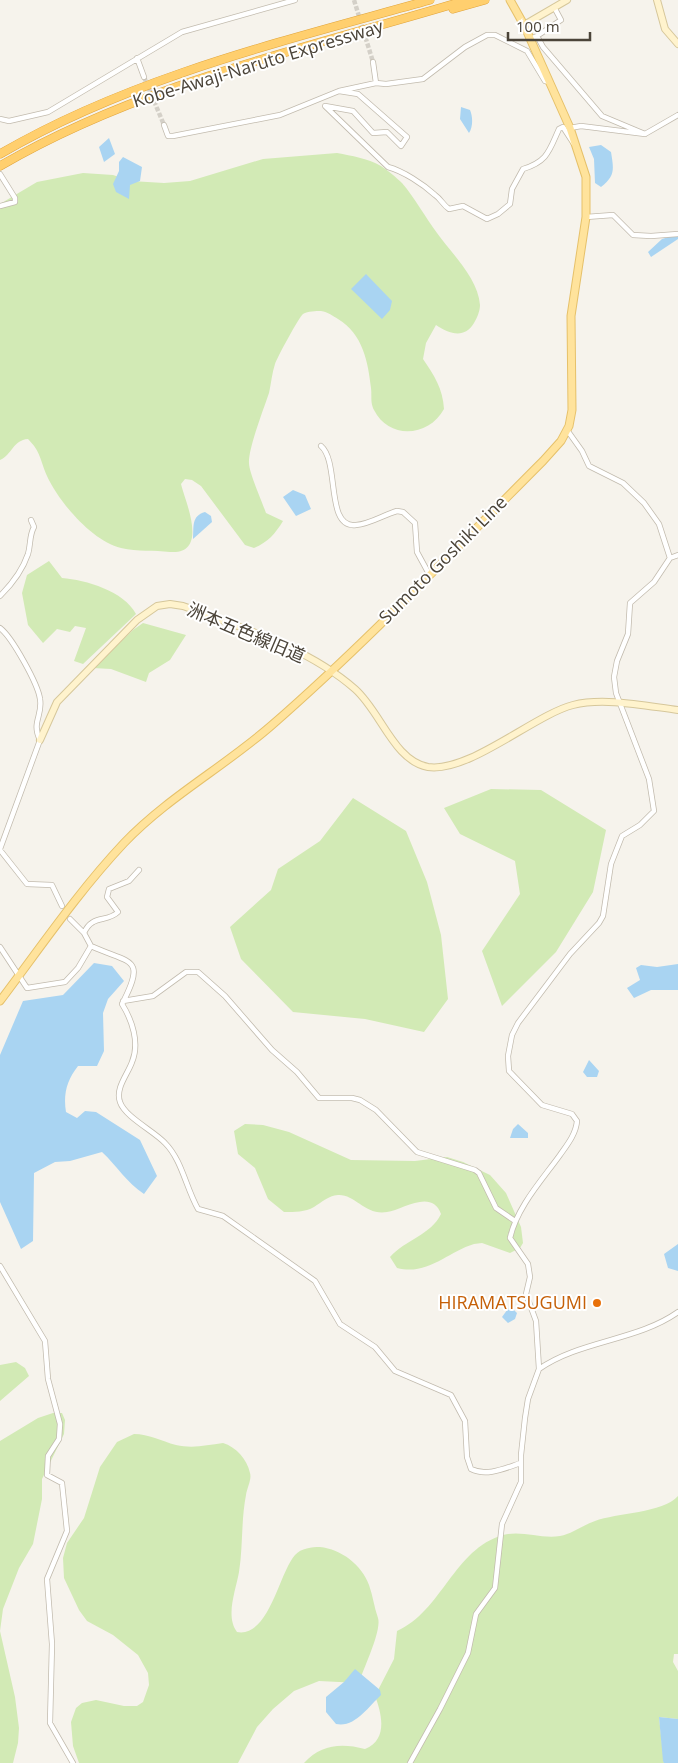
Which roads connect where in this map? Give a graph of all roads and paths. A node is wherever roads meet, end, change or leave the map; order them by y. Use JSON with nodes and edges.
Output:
{"nodes":[{"id":1,"x":295,"y":0,"type":"edge"},
{"id":2,"x":419,"y":0,"type":"edge"},
{"id":3,"x":430,"y":0,"type":"edge"},
{"id":4,"x":467,"y":0,"type":"edge"},
{"id":5,"x":485,"y":0,"type":"edge"},
{"id":6,"x":567,"y":0,"type":"edge"},
{"id":7,"x":657,"y":0,"type":"edge"},
{"id":8,"x":510,"y":1,"type":"edge"},
{"id":9,"x":554,"y":7,"type":"junction"},
{"id":10,"x":374,"y":16,"type":"junction"},
{"id":11,"x":416,"y":16,"type":"junction"},
{"id":12,"x":524,"y":25,"type":"junction"},
{"id":13,"x":534,"y":37,"type":"junction"},
{"id":14,"x":678,"y":44,"type":"edge"},
{"id":15,"x":137,"y":58,"type":"junction"},
{"id":16,"x":373,"y":62,"type":"tunnel mouth"},
{"id":17,"x":144,"y":77,"type":"tunnel mouth"},
{"id":18,"x":550,"y":82,"type":"junction"},
{"id":19,"x":376,"y":83,"type":"junction"},
{"id":20,"x":339,"y":91,"type":"junction"},
{"id":21,"x":678,"y":115,"type":"edge"},
{"id":22,"x":0,"y":119,"type":"edge"},
{"id":23,"x":164,"y":125,"type":"tunnel mouth"},
{"id":24,"x":570,"y":128,"type":"junction"},
{"id":25,"x":645,"y":134,"type":"junction"},
{"id":26,"x":577,"y":146,"type":"junction"},
{"id":27,"x":0,"y":154,"type":"edge"},
{"id":28,"x":0,"y":166,"type":"edge"},
{"id":29,"x":0,"y":174,"type":"edge"},
{"id":30,"x":0,"y":206,"type":"edge"},
{"id":31,"x":586,"y":217,"type":"junction"},
{"id":32,"x":678,"y":234,"type":"edge"},
{"id":33,"x":567,"y":430,"type":"junction"},
{"id":34,"x":321,"y":446,"type":"dead end"},
{"id":35,"x":31,"y":520,"type":"dead end"},
{"id":36,"x":678,"y":555,"type":"edge"},
{"id":37,"x":670,"y":558,"type":"junction"},
{"id":38,"x":429,"y":574,"type":"junction"},
{"id":39,"x":0,"y":596,"type":"edge"},
{"id":40,"x":0,"y":628,"type":"edge"},
{"id":41,"x":330,"y":671,"type":"junction"},
{"id":42,"x":622,"y":704,"type":"junction"},
{"id":43,"x":678,"y":710,"type":"edge"},
{"id":44,"x":40,"y":740,"type":"junction"},
{"id":45,"x":0,"y":849,"type":"edge"},
{"id":46,"x":139,"y":870,"type":"dead end"},
{"id":47,"x":62,"y":906,"type":"dead end"},
{"id":48,"x":70,"y":918,"type":"dead end"},
{"id":49,"x":84,"y":933,"type":"junction"},
{"id":50,"x":91,"y":946,"type":"junction"},
{"id":51,"x":0,"y":947,"type":"edge"},
{"id":52,"x":18,"y":976,"type":"junction"},
{"id":53,"x":0,"y":1001,"type":"edge"},
{"id":54,"x":123,"y":1001,"type":"junction"},
{"id":55,"x":515,"y":1221,"type":"junction"},
{"id":56,"x":0,"y":1266,"type":"edge"},
{"id":57,"x":678,"y":1312,"type":"edge"},
{"id":58,"x":539,"y":1369,"type":"junction"},
{"id":59,"x":521,"y":1463,"type":"junction"},
{"id":60,"x":73,"y":1763,"type":"edge"},
{"id":61,"x":410,"y":1763,"type":"edge"}],
"edges":[{"from":1,"to":15,"type":"street"},
{"from":2,"to":10,"type":"highway"},
{"from":3,"to":10,"type":"highway","name":"Kobe-Awaji-Naruto Expressway"},
{"from":4,"to":11,"type":"highway","name":"Kobe-Awaji-Naruto Expressway"},
{"from":5,"to":11,"type":"highway"},
{"from":6,"to":9,"type":"street"},
{"from":7,"to":14,"type":"street"},
{"from":8,"to":12,"type":"main road","name":"Sumoto Goshiki Line"},
{"from":9,"to":12,"type":"street"},
{"from":9,"to":13,"type":"street"},
{"from":10,"to":27,"type":"highway","name":"Kobe-Awaji-Naruto Expressway"},
{"from":11,"to":28,"type":"highway","name":"Kobe-Awaji-Naruto Expressway"},
{"from":12,"to":13,"type":"main road","name":"Sumoto Goshiki Line"},
{"from":13,"to":18,"type":"main road","name":"Sumoto Goshiki Line"},
{"from":13,"to":25,"type":"street"},
{"from":15,"to":17,"type":"street"},
{"from":15,"to":22,"type":"street"},
{"from":16,"to":19,"type":"street"},
{"from":18,"to":19,"type":"street"},
{"from":18,"to":24,"type":"main road","name":"Sumoto Goshiki Line"},
{"from":19,"to":20,"type":"street"},
{"from":20,"to":23,"type":"street"},
{"from":20,"to":26,"type":"street"},
{"from":21,"to":25,"type":"street"},
{"from":24,"to":25,"type":"street"},
{"from":24,"to":26,"type":"main road","name":"Sumoto Goshiki Line"},
{"from":26,"to":31,"type":"main road","name":"Sumoto Goshiki Line"},
{"from":29,"to":30,"type":"street"},
{"from":31,"to":32,"type":"street"},
{"from":31,"to":33,"type":"main road","name":"Sumoto Goshiki Line"},
{"from":33,"to":37,"type":"street"},
{"from":33,"to":38,"type":"main road","name":"Sumoto Goshiki Line"},
{"from":34,"to":38,"type":"street"},
{"from":35,"to":39,"type":"street"},
{"from":36,"to":37,"type":"street"},
{"from":37,"to":42,"type":"street"},
{"from":38,"to":41,"type":"main road","name":"Sumoto Goshiki Line"},
{"from":40,"to":44,"type":"street"},
{"from":41,"to":42,"type":"street","name":"洲本五色線旧道"},
{"from":41,"to":44,"type":"street","name":"洲本五色線旧道"},
{"from":41,"to":52,"type":"main road","name":"Sumoto Goshiki Line"},
{"from":42,"to":43,"type":"street","name":"洲本五色線旧道"},
{"from":42,"to":55,"type":"street"},
{"from":44,"to":45,"type":"street","name":"洲本五色線旧道"},
{"from":45,"to":47,"type":"street"},
{"from":46,"to":49,"type":"street"},
{"from":48,"to":49,"type":"street"},
{"from":49,"to":50,"type":"street"},
{"from":50,"to":52,"type":"street"},
{"from":50,"to":54,"type":"street"},
{"from":51,"to":52,"type":"street"},
{"from":52,"to":53,"type":"main road","name":"Sumoto Goshiki Line"},
{"from":54,"to":55,"type":"street"},
{"from":54,"to":59,"type":"street"},
{"from":55,"to":58,"type":"street"},
{"from":56,"to":60,"type":"street"},
{"from":57,"to":58,"type":"street"},
{"from":58,"to":59,"type":"street"},
{"from":59,"to":61,"type":"street"}]}
